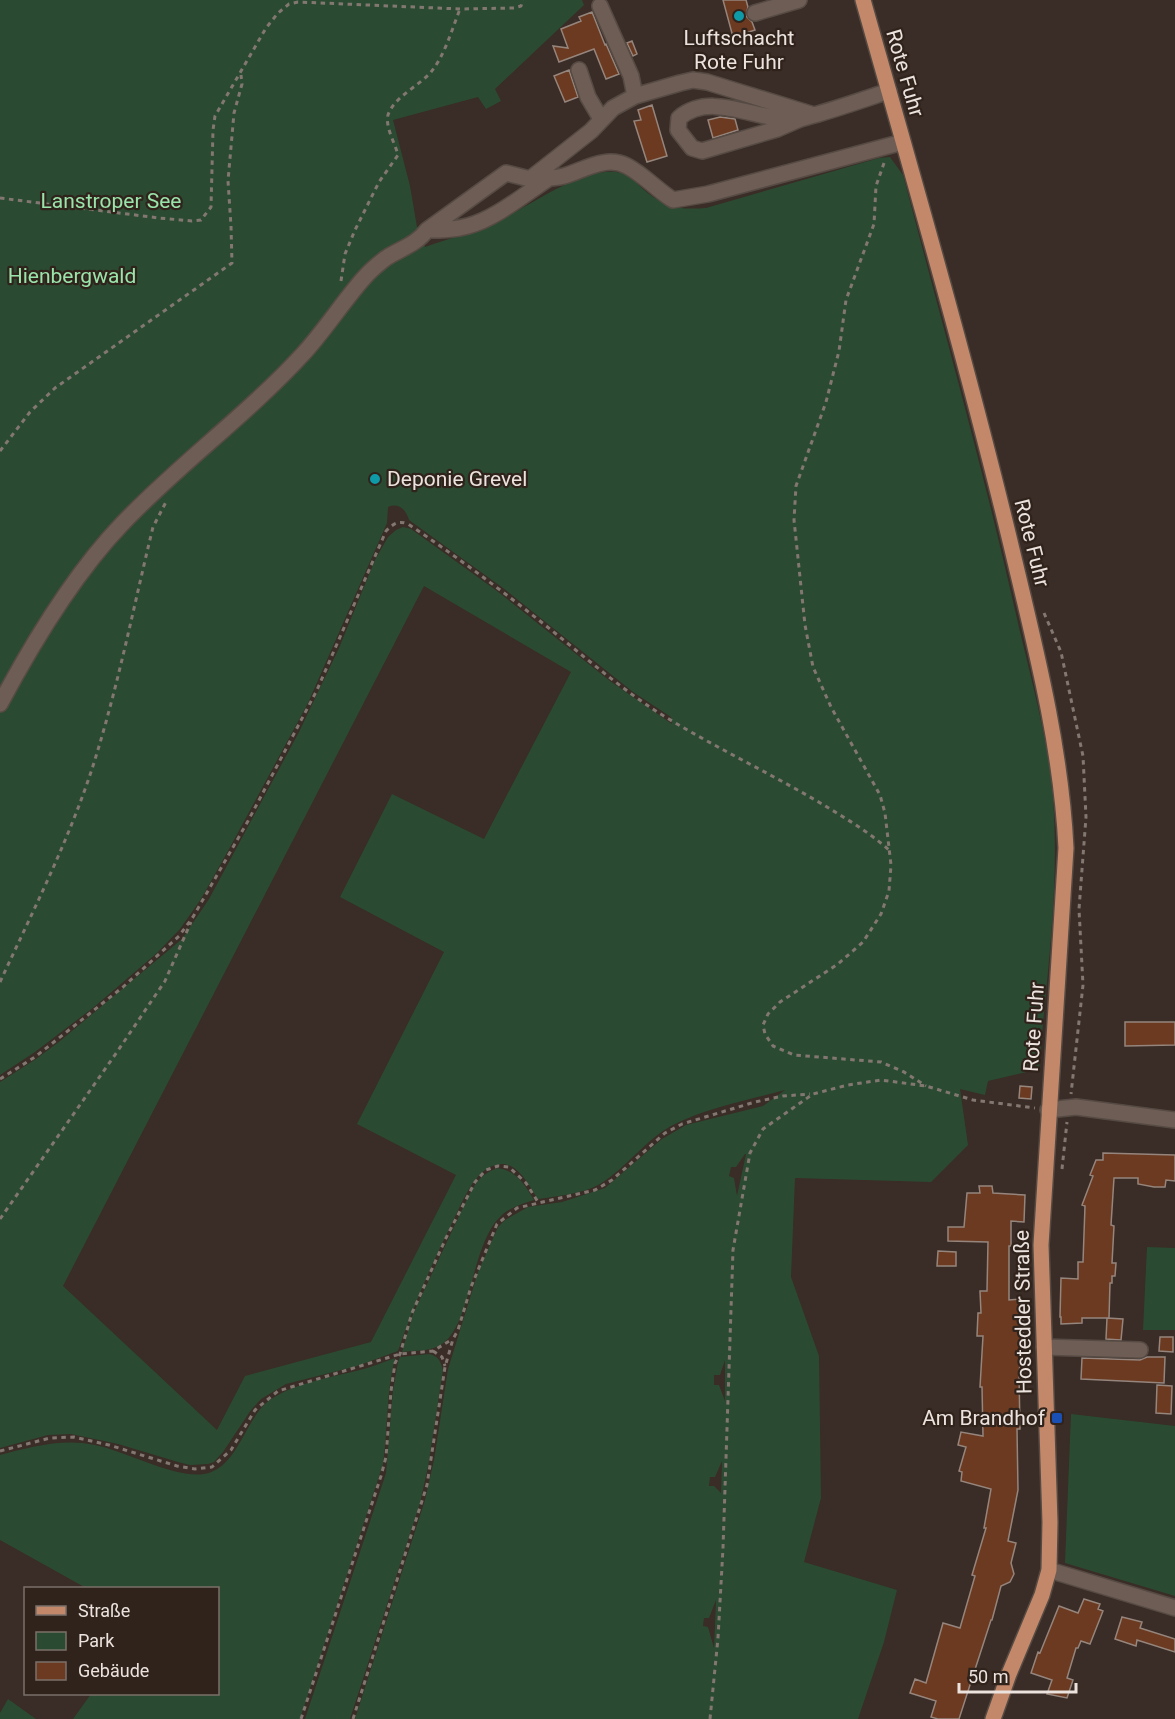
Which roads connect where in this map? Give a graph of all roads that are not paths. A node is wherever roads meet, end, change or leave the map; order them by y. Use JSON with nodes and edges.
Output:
{"nodes":[{"id":1,"x":863,"y":0,"type":"edge"},
{"id":2,"x":790,"y":1,"type":"edge"},
{"id":3,"x":600,"y":6,"type":"dead end"},
{"id":4,"x":755,"y":13,"type":"dead end"},
{"id":5,"x":579,"y":70,"type":"dead end"},
{"id":6,"x":889,"y":91,"type":"junction"},
{"id":7,"x":635,"y":96,"type":"junction"},
{"id":8,"x":807,"y":117,"type":"junction"},
{"id":9,"x":602,"y":119,"type":"junction"},
{"id":10,"x":903,"y":142,"type":"junction"},
{"id":11,"x":551,"y":178,"type":"junction"},
{"id":12,"x":530,"y":179,"type":"junction"},
{"id":13,"x":427,"y":230,"type":"junction"},
{"id":14,"x":0,"y":704,"type":"edge"},
{"id":15,"x":1048,"y":1110,"type":"junction"},
{"id":16,"x":1175,"y":1120,"type":"edge"},
{"id":17,"x":1044,"y":1347,"type":"junction"},
{"id":18,"x":1140,"y":1350,"type":"dead end"},
{"id":19,"x":1049,"y":1570,"type":"junction"},
{"id":20,"x":1175,"y":1608,"type":"edge"},
{"id":21,"x":993,"y":1719,"type":"edge"}],
"edges":[{"from":1,"to":6,"type":"main road","name":"Rote Fuhr"},
{"from":2,"to":4,"type":"street"},
{"from":3,"to":7,"type":"street"},
{"from":5,"to":9,"type":"street"},
{"from":6,"to":8,"type":"street"},
{"from":6,"to":10,"type":"main road","name":"Rote Fuhr"},
{"from":7,"to":8,"type":"street"},
{"from":7,"to":9,"type":"street"},
{"from":8,"to":8,"type":"street"},
{"from":9,"to":12,"type":"street"},
{"from":10,"to":11,"type":"street"},
{"from":10,"to":15,"type":"main road","name":"Rote Fuhr"},
{"from":11,"to":12,"type":"street"},
{"from":11,"to":13,"type":"street"},
{"from":12,"to":13,"type":"street"},
{"from":13,"to":14,"type":"street"},
{"from":15,"to":16,"type":"street"},
{"from":15,"to":17,"type":"main road","name":"Hostedder Straße"},
{"from":17,"to":18,"type":"street"},
{"from":17,"to":19,"type":"main road","name":"Hostedder Straße"},
{"from":19,"to":20,"type":"street"},
{"from":19,"to":21,"type":"main road","name":"Hostedder Straße"}]}
